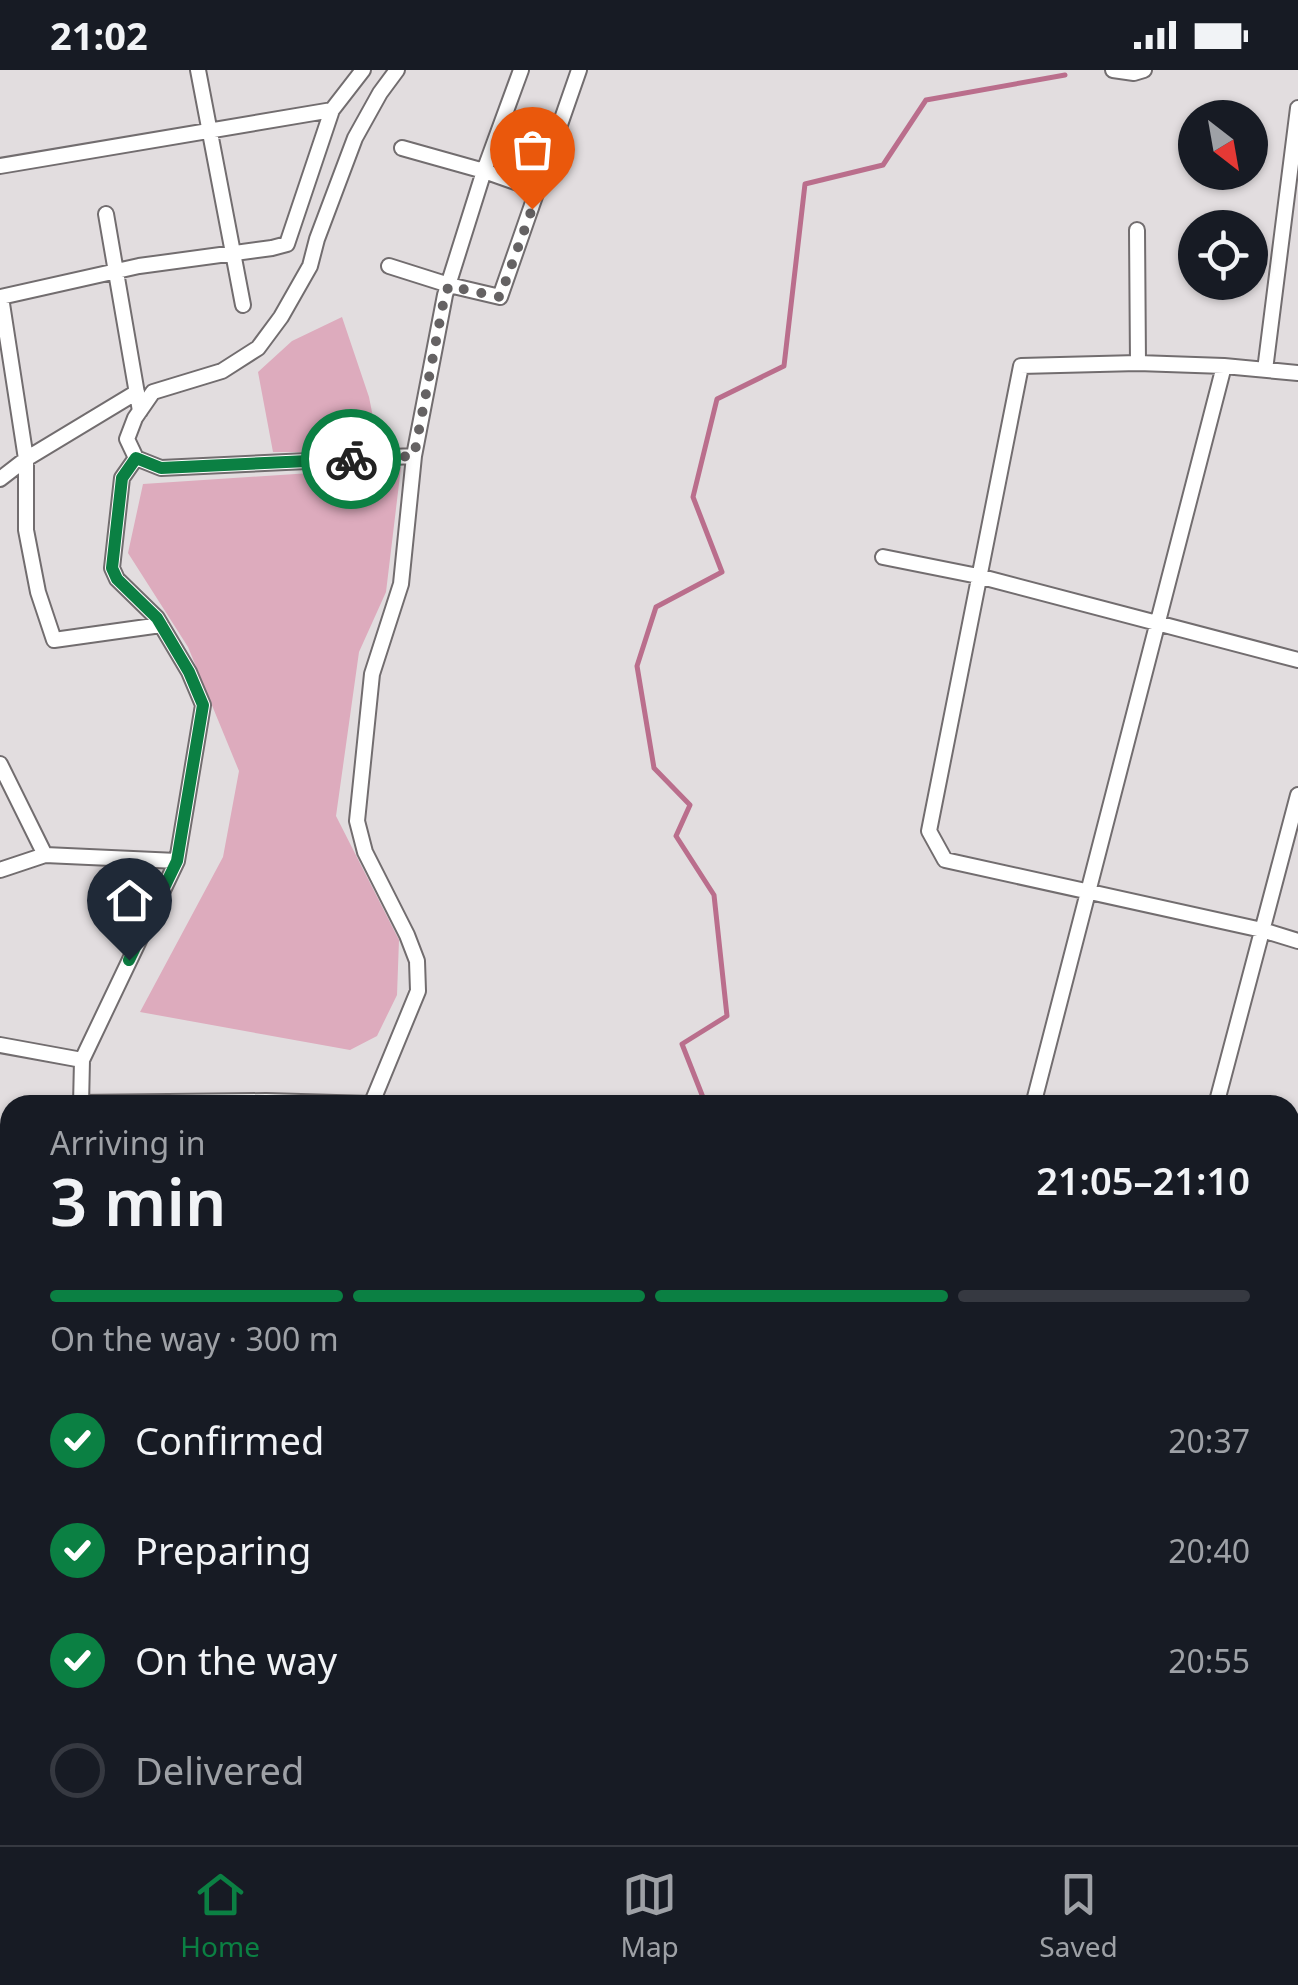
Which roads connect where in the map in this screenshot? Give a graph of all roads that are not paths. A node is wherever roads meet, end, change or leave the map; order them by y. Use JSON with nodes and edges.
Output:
{"nodes":[{"id":1,"x":198,"y":70,"type":"edge"},
{"id":2,"x":363,"y":70,"type":"edge"},
{"id":3,"x":397,"y":70,"type":"edge"},
{"id":4,"x":520,"y":70,"type":"edge"},
{"id":5,"x":579,"y":70,"type":"edge"},
{"id":6,"x":1113,"y":70,"type":"edge"},
{"id":7,"x":1144,"y":70,"type":"edge"},
{"id":8,"x":1298,"y":108,"type":"edge"},
{"id":9,"x":332,"y":110,"type":"junction"},
{"id":10,"x":210,"y":131,"type":"junction"},
{"id":11,"x":402,"y":148,"type":"dead end"},
{"id":12,"x":0,"y":166,"type":"edge"},
{"id":13,"x":484,"y":171,"type":"junction"},
{"id":14,"x":538,"y":190,"type":"junction"},
{"id":15,"x":1293,"y":202,"type":"edge"},
{"id":16,"x":106,"y":214,"type":"dead end"},
{"id":17,"x":1137,"y":230,"type":"dead end"},
{"id":18,"x":234,"y":254,"type":"junction"},
{"id":19,"x":388,"y":266,"type":"dead end"},
{"id":20,"x":116,"y":271,"type":"junction"},
{"id":21,"x":449,"y":286,"type":"junction"},
{"id":22,"x":242,"y":305,"type":"dead end"},
{"id":23,"x":1138,"y":364,"type":"junction"},
{"id":24,"x":1224,"y":366,"type":"junction"},
{"id":25,"x":1265,"y":370,"type":"junction"},
{"id":26,"x":1298,"y":373,"type":"edge"},
{"id":27,"x":137,"y":392,"type":"junction"},
{"id":28,"x":140,"y":411,"type":"junction"},
{"id":29,"x":414,"y":456,"type":"junction"},
{"id":30,"x":136,"y":458,"type":"junction"},
{"id":31,"x":26,"y":459,"type":"junction"},
{"id":32,"x":0,"y":479,"type":"edge"},
{"id":33,"x":882,"y":557,"type":"dead end"},
{"id":34,"x":978,"y":576,"type":"junction"},
{"id":35,"x":1157,"y":623,"type":"junction"},
{"id":36,"x":161,"y":625,"type":"junction"},
{"id":37,"x":1298,"y":660,"type":"edge"},
{"id":38,"x":0,"y":764,"type":"edge"},
{"id":39,"x":1298,"y":794,"type":"edge"},
{"id":40,"x":45,"y":855,"type":"junction"},
{"id":41,"x":177,"y":861,"type":"junction"},
{"id":42,"x":0,"y":870,"type":"edge"},
{"id":43,"x":1088,"y":891,"type":"junction"},
{"id":44,"x":1262,"y":930,"type":"junction"},
{"id":45,"x":1298,"y":941,"type":"edge"},
{"id":46,"x":0,"y":1046,"type":"edge"},
{"id":47,"x":82,"y":1060,"type":"junction"},
{"id":48,"x":81,"y":1095,"type":"edge"},
{"id":49,"x":375,"y":1095,"type":"edge"},
{"id":50,"x":1036,"y":1095,"type":"edge"},
{"id":51,"x":1219,"y":1095,"type":"edge"}],
"edges":[{"from":1,"to":10,"type":"street"},
{"from":2,"to":9,"type":"street"},
{"from":3,"to":28,"type":"street"},
{"from":4,"to":13,"type":"street"},
{"from":5,"to":14,"type":"street"},
{"from":6,"to":7,"type":"street"},
{"from":8,"to":15,"type":"street"},
{"from":9,"to":10,"type":"street"},
{"from":9,"to":18,"type":"street"},
{"from":10,"to":12,"type":"street"},
{"from":10,"to":18,"type":"street"},
{"from":11,"to":13,"type":"street"},
{"from":13,"to":14,"type":"street"},
{"from":13,"to":21,"type":"street"},
{"from":14,"to":21,"type":"street"},
{"from":15,"to":25,"type":"street"},
{"from":16,"to":20,"type":"street"},
{"from":17,"to":23,"type":"street"},
{"from":18,"to":20,"type":"street"},
{"from":18,"to":22,"type":"street"},
{"from":19,"to":21,"type":"street"},
{"from":20,"to":27,"type":"street"},
{"from":20,"to":31,"type":"street"},
{"from":21,"to":29,"type":"street"},
{"from":23,"to":24,"type":"street"},
{"from":23,"to":34,"type":"street"},
{"from":24,"to":25,"type":"street"},
{"from":24,"to":35,"type":"street"},
{"from":25,"to":26,"type":"street"},
{"from":27,"to":28,"type":"street"},
{"from":27,"to":31,"type":"street"},
{"from":28,"to":30,"type":"street"},
{"from":29,"to":30,"type":"street"},
{"from":29,"to":49,"type":"street"},
{"from":30,"to":36,"type":"street"},
{"from":31,"to":32,"type":"street"},
{"from":31,"to":36,"type":"street"},
{"from":33,"to":34,"type":"street"},
{"from":34,"to":35,"type":"street"},
{"from":34,"to":43,"type":"street"},
{"from":35,"to":37,"type":"street"},
{"from":35,"to":43,"type":"street"},
{"from":36,"to":41,"type":"street"},
{"from":38,"to":40,"type":"street"},
{"from":39,"to":44,"type":"street"},
{"from":40,"to":41,"type":"street"},
{"from":40,"to":42,"type":"street"},
{"from":41,"to":47,"type":"street"},
{"from":43,"to":44,"type":"street"},
{"from":43,"to":50,"type":"street"},
{"from":44,"to":45,"type":"street"},
{"from":44,"to":51,"type":"street"},
{"from":46,"to":47,"type":"street"},
{"from":47,"to":48,"type":"street"}]}
